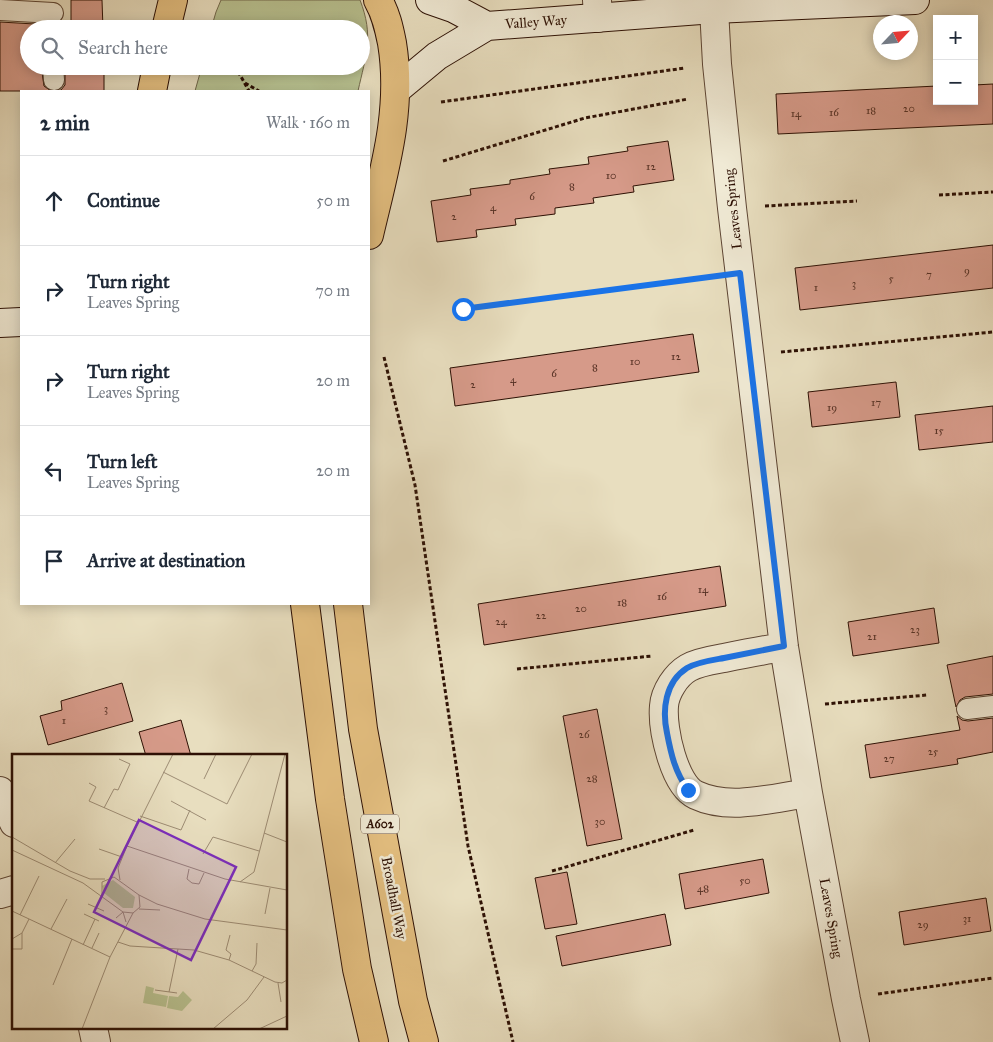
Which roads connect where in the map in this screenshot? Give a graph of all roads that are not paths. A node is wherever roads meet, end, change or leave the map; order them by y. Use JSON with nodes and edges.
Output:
{"nodes":[{"id":1,"x":378,"y":0,"type":"edge"},
{"id":2,"x":430,"y":0,"type":"edge"},
{"id":3,"x":915,"y":0,"type":"edge"},
{"id":4,"x":598,"y":9,"type":"edge"},
{"id":5,"x":714,"y":9,"type":"junction"},
{"id":6,"x":0,"y":10,"type":"edge"},
{"id":7,"x":53,"y":14,"type":"edge"},
{"id":8,"x":487,"y":26,"type":"junction"},
{"id":9,"x":155,"y":75,"type":"edge"},
{"id":10,"x":152,"y":90,"type":"edge"},
{"id":11,"x":396,"y":90,"type":"junction"},
{"id":12,"x":370,"y":231,"type":"edge"},
{"id":13,"x":20,"y":322,"type":"edge"},
{"id":14,"x":0,"y":323,"type":"edge"},
{"id":15,"x":305,"y":605,"type":"edge"},
{"id":16,"x":348,"y":605,"type":"edge"},
{"id":17,"x":784,"y":646,"type":"junction"},
{"id":18,"x":993,"y":706,"type":"edge"},
{"id":19,"x":967,"y":709,"type":"dead end"},
{"id":20,"x":0,"y":791,"type":"edge"},
{"id":21,"x":808,"y":793,"type":"junction"},
{"id":22,"x":12,"y":818,"type":"edge"},
{"id":23,"x":374,"y":1042,"type":"edge"},
{"id":24,"x":424,"y":1042,"type":"edge"},
{"id":25,"x":855,"y":1042,"type":"edge"}],
"edges":[{"from":1,"to":11,"type":"highway"},
{"from":2,"to":8,"type":"street","name":"Valley Way"},
{"from":3,"to":5,"type":"street","name":"Valley Way"},
{"from":4,"to":5,"type":"street","name":"Valley Way"},
{"from":4,"to":8,"type":"street","name":"Valley Way"},
{"from":5,"to":17,"type":"street","name":"Leaves Spring"},
{"from":6,"to":7,"type":"lane"},
{"from":8,"to":11,"type":"street","name":"Valley Way"},
{"from":9,"to":10,"type":"highway"},
{"from":11,"to":12,"type":"highway"},
{"from":13,"to":14,"type":"street"},
{"from":15,"to":23,"type":"highway"},
{"from":16,"to":24,"type":"highway","name":"Broadhall Way","number":"A602"},
{"from":17,"to":21,"type":"street","name":"Leaves Spring"},
{"from":17,"to":21,"type":"street"},
{"from":18,"to":19,"type":"lane"},
{"from":20,"to":22,"type":"street"},
{"from":21,"to":25,"type":"street","name":"Leaves Spring"}]}
